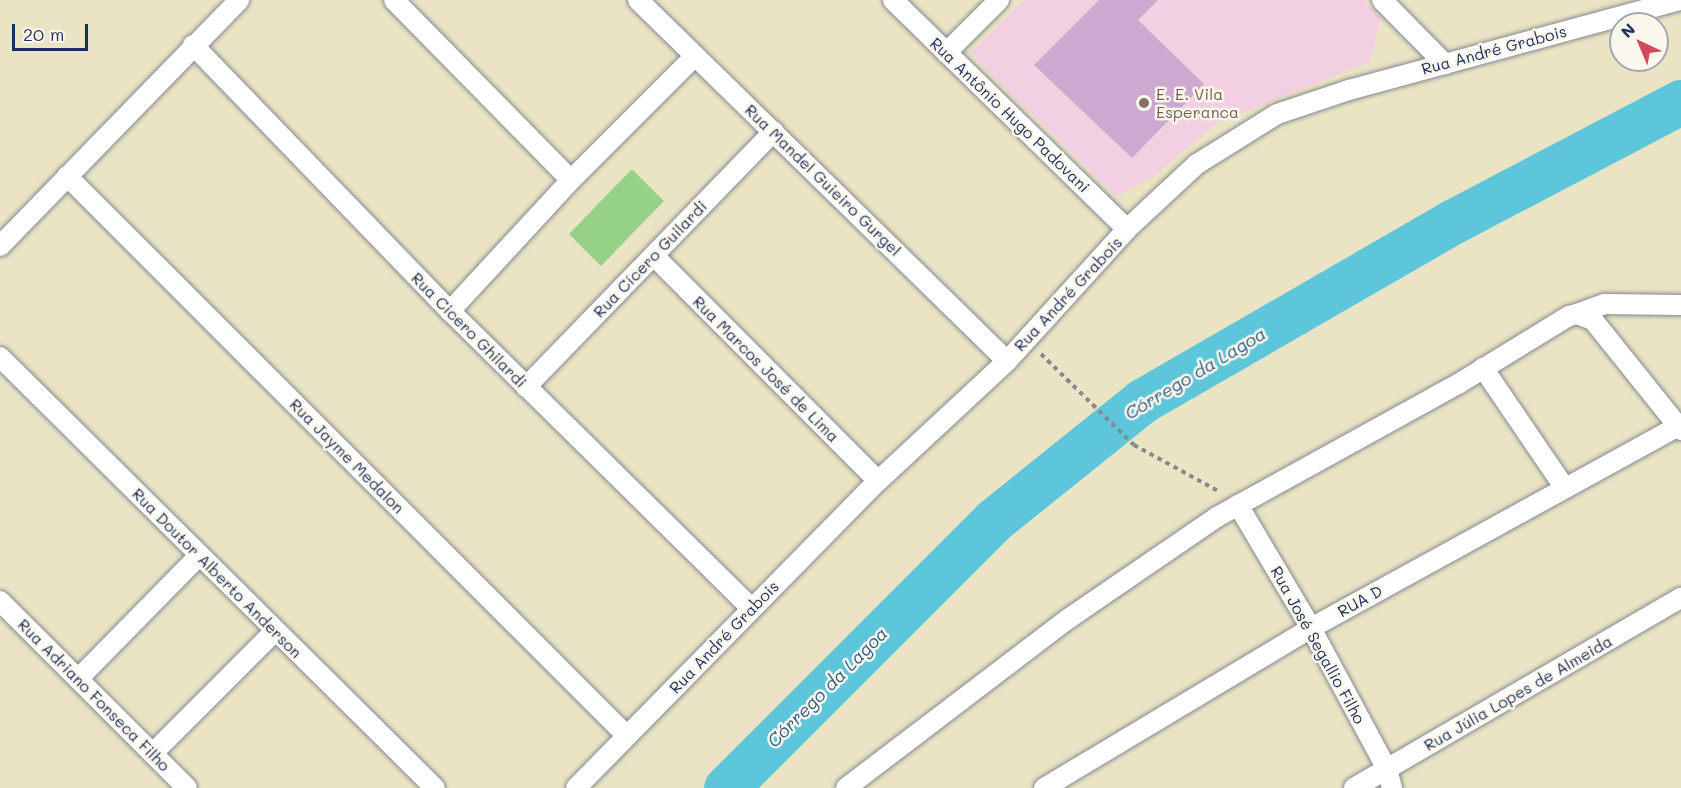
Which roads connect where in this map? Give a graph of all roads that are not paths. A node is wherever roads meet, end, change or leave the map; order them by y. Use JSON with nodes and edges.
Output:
{"nodes":[{"id":1,"x":239,"y":0,"type":"edge"},
{"id":2,"x":394,"y":0,"type":"edge"},
{"id":3,"x":638,"y":0,"type":"edge"},
{"id":4,"x":893,"y":0,"type":"edge"},
{"id":5,"x":999,"y":0,"type":"edge"},
{"id":6,"x":1382,"y":0,"type":"edge"},
{"id":7,"x":1681,"y":0,"type":"edge"},
{"id":8,"x":1645,"y":4,"type":"edge"},
{"id":9,"x":193,"y":45,"type":"junction"},
{"id":10,"x":946,"y":53,"type":"junction"},
{"id":11,"x":694,"y":56,"type":"junction"},
{"id":12,"x":1445,"y":64,"type":"junction"},
{"id":13,"x":774,"y":131,"type":"junction"},
{"id":14,"x":67,"y":176,"type":"junction"},
{"id":15,"x":571,"y":180,"type":"junction"},
{"id":16,"x":1127,"y":230,"type":"junction"},
{"id":17,"x":0,"y":246,"type":"edge"},
{"id":18,"x":654,"y":256,"type":"junction"},
{"id":19,"x":1681,"y":305,"type":"edge"},
{"id":20,"x":450,"y":311,"type":"junction"},
{"id":21,"x":1577,"y":314,"type":"junction"},
{"id":22,"x":0,"y":357,"type":"edge"},
{"id":23,"x":1007,"y":361,"type":"junction"},
{"id":24,"x":1483,"y":368,"type":"junction"},
{"id":25,"x":526,"y":387,"type":"junction"},
{"id":26,"x":1680,"y":427,"type":"edge"},
{"id":27,"x":878,"y":481,"type":"junction"},
{"id":28,"x":1565,"y":488,"type":"junction"},
{"id":29,"x":1238,"y":505,"type":"junction"},
{"id":30,"x":199,"y":556,"type":"junction"},
{"id":31,"x":1681,"y":598,"type":"edge"},
{"id":32,"x":0,"y":601,"type":"edge"},
{"id":33,"x":751,"y":609,"type":"junction"},
{"id":34,"x":1311,"y":628,"type":"junction"},
{"id":35,"x":275,"y":631,"type":"junction"},
{"id":36,"x":78,"y":679,"type":"junction"},
{"id":37,"x":627,"y":736,"type":"junction"},
{"id":38,"x":153,"y":753,"type":"junction"},
{"id":39,"x":1387,"y":769,"type":"junction"},
{"id":40,"x":187,"y":788,"type":"edge"},
{"id":41,"x":435,"y":788,"type":"edge"},
{"id":42,"x":576,"y":788,"type":"edge"},
{"id":43,"x":846,"y":788,"type":"edge"},
{"id":44,"x":1044,"y":788,"type":"edge"},
{"id":45,"x":1354,"y":788,"type":"edge"},
{"id":46,"x":1392,"y":788,"type":"edge"}],
"edges":[{"from":1,"to":9,"type":"street"},
{"from":2,"to":15,"type":"street"},
{"from":3,"to":11,"type":"street","name":"Rua Mandel Guieiro Gurgel"},
{"from":4,"to":10,"type":"street","name":"Rua Antônio Hugo Padovani"},
{"from":5,"to":10,"type":"street"},
{"from":6,"to":12,"type":"street"},
{"from":7,"to":8,"type":"street","name":"Rua André Grabois"},
{"from":8,"to":12,"type":"street","name":"Rua André Grabois"},
{"from":9,"to":14,"type":"street"},
{"from":9,"to":20,"type":"street","name":"Rua Cicero Ghilardi"},
{"from":10,"to":16,"type":"street","name":"Rua Antônio Hugo Padovani"},
{"from":11,"to":13,"type":"street","name":"Rua Mandel Guieiro Gurgel"},
{"from":11,"to":15,"type":"street"},
{"from":12,"to":16,"type":"street","name":"Rua André Grabois"},
{"from":13,"to":18,"type":"street","name":"Rua Cícero Guilardi"},
{"from":13,"to":23,"type":"street","name":"Rua Mandel Guieiro Gurgel"},
{"from":14,"to":17,"type":"street"},
{"from":14,"to":37,"type":"street","name":"Rua Jayme Medalon"},
{"from":15,"to":20,"type":"street"},
{"from":16,"to":23,"type":"street","name":"Rua André Grabois"},
{"from":18,"to":25,"type":"street","name":"Rua Cícero Guilardi"},
{"from":18,"to":27,"type":"street","name":"Rua Marcos José de Lima"},
{"from":19,"to":21,"type":"street"},
{"from":20,"to":25,"type":"street","name":"Rua Cicero Ghilardi"},
{"from":21,"to":24,"type":"street"},
{"from":21,"to":26,"type":"street"},
{"from":22,"to":30,"type":"street","name":"Rua Doutor Alberto Anderson"},
{"from":23,"to":27,"type":"street","name":"Rua André Grabois"},
{"from":24,"to":28,"type":"street"},
{"from":24,"to":29,"type":"street"},
{"from":25,"to":33,"type":"street","name":"Rua Cicero Ghilardi"},
{"from":26,"to":28,"type":"street","name":"RUA D"},
{"from":27,"to":33,"type":"street","name":"Rua André Grabois"},
{"from":28,"to":34,"type":"street","name":"RUA D"},
{"from":29,"to":34,"type":"street","name":"Rua José Segallio Filho"},
{"from":29,"to":43,"type":"street"},
{"from":30,"to":35,"type":"street","name":"Rua Doutor Alberto Anderson"},
{"from":30,"to":36,"type":"street"},
{"from":31,"to":39,"type":"street","name":"Rua Júlia Lopes de Almeida"},
{"from":32,"to":36,"type":"street","name":"Rua Adriano Fonseca Filho"},
{"from":33,"to":37,"type":"street","name":"Rua André Grabois"},
{"from":34,"to":39,"type":"street","name":"Rua José Segallio Filho"},
{"from":34,"to":44,"type":"street","name":"RUA D"},
{"from":35,"to":38,"type":"street"},
{"from":35,"to":41,"type":"street","name":"Rua Doutor Alberto Anderson"},
{"from":36,"to":38,"type":"street","name":"Rua Adriano Fonseca Filho"},
{"from":37,"to":42,"type":"street","name":"Rua André Grabois"},
{"from":38,"to":40,"type":"street","name":"Rua Adriano Fonseca Filho"},
{"from":39,"to":45,"type":"street","name":"Rua Júlia Lopes de Almeida"},
{"from":39,"to":46,"type":"street","name":"Rua José Segallio Filho"}]}
